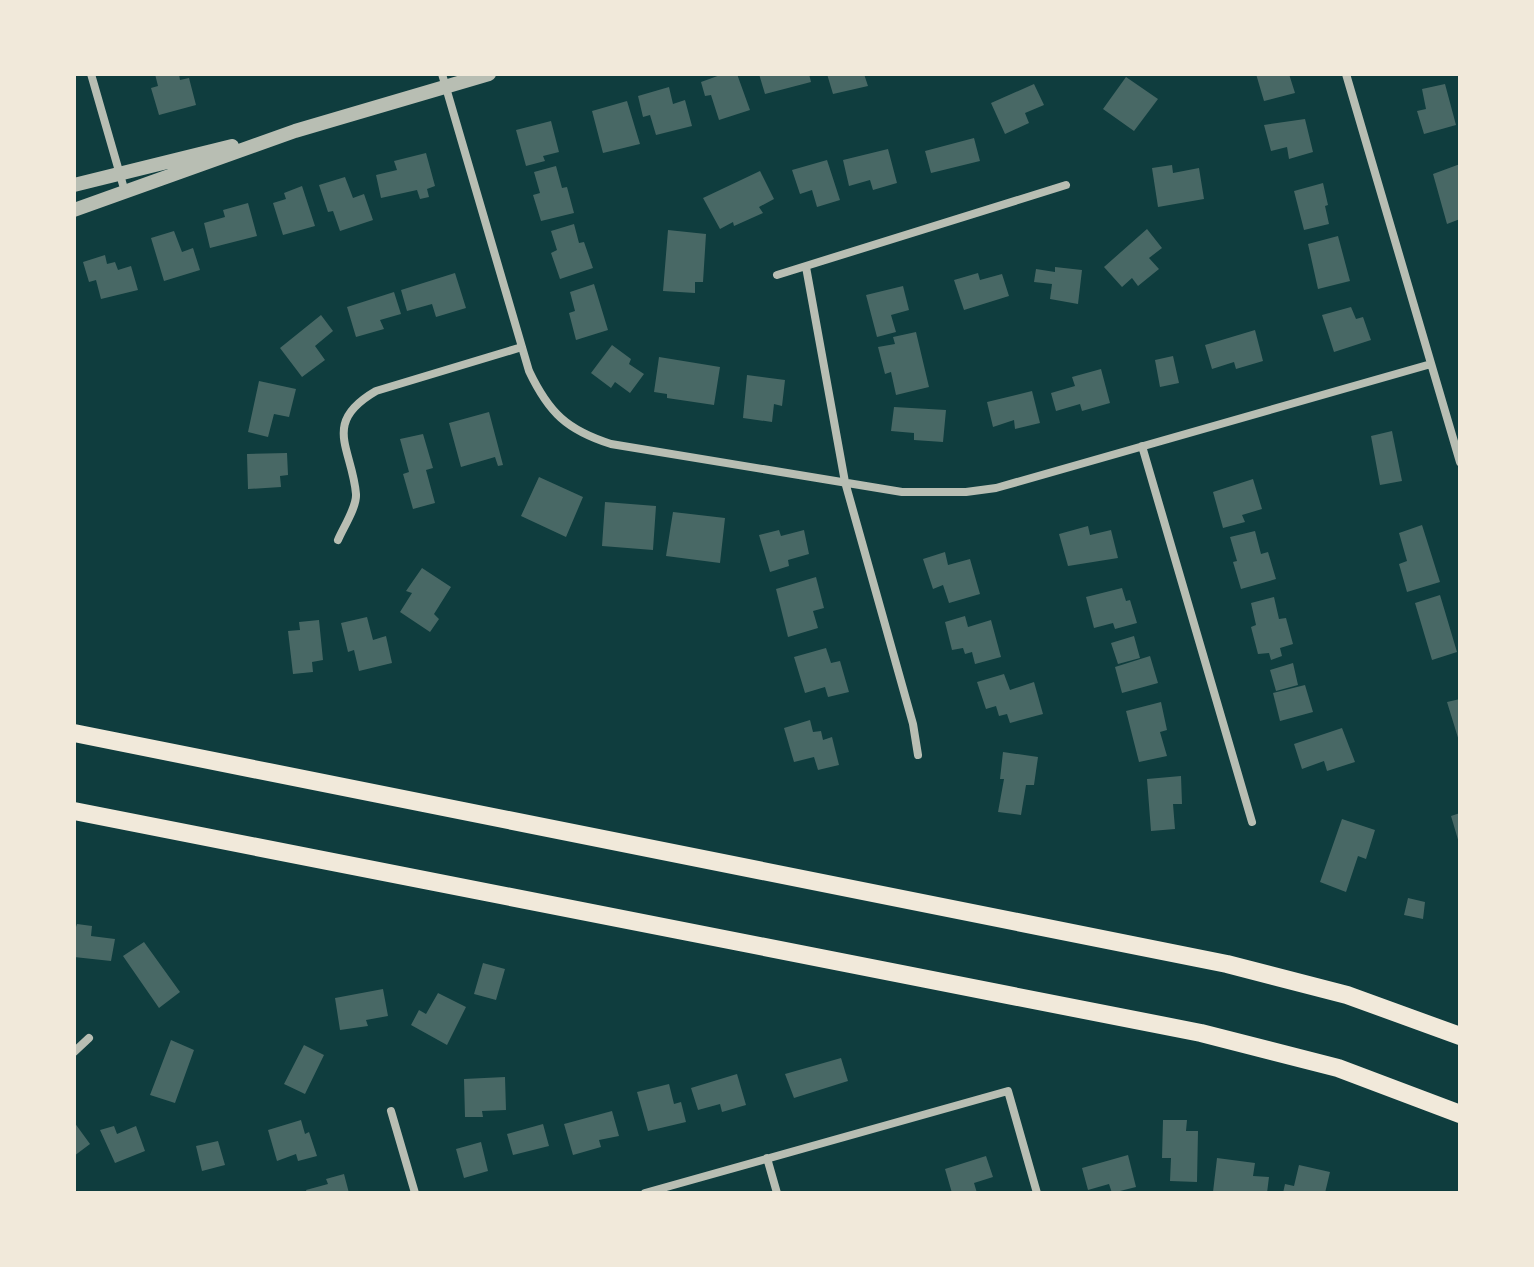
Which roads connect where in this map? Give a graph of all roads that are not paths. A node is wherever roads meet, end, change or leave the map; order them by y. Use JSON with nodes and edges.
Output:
{"nodes":[{"id":1,"x":91,"y":74,"type":"edge"},
{"id":2,"x":489,"y":74,"type":"edge"},
{"id":3,"x":1346,"y":74,"type":"edge"},
{"id":4,"x":443,"y":80,"type":"edge"},
{"id":5,"x":295,"y":131,"type":"junction"},
{"id":6,"x":119,"y":172,"type":"junction"},
{"id":7,"x":74,"y":185,"type":"edge"},
{"id":8,"x":1066,"y":185,"type":"dead end"},
{"id":9,"x":126,"y":193,"type":"junction"},
{"id":10,"x":74,"y":210,"type":"edge"},
{"id":11,"x":806,"y":267,"type":"junction"},
{"id":12,"x":777,"y":275,"type":"dead end"},
{"id":13,"x":522,"y":347,"type":"junction"},
{"id":14,"x":1431,"y":364,"type":"junction"},
{"id":15,"x":1142,"y":446,"type":"junction"},
{"id":16,"x":1460,"y":462,"type":"edge"},
{"id":17,"x":845,"y":482,"type":"junction"},
{"id":18,"x":338,"y":540,"type":"dead end"},
{"id":19,"x":74,"y":733,"type":"edge"},
{"id":20,"x":918,"y":755,"type":"dead end"},
{"id":21,"x":74,"y":811,"type":"edge"},
{"id":22,"x":1252,"y":822,"type":"dead end"},
{"id":23,"x":1460,"y":1036,"type":"edge"},
{"id":24,"x":89,"y":1038,"type":"dead end"},
{"id":25,"x":74,"y":1052,"type":"edge"},
{"id":26,"x":391,"y":1111,"type":"dead end"},
{"id":27,"x":1460,"y":1114,"type":"edge"},
{"id":28,"x":767,"y":1158,"type":"junction"},
{"id":29,"x":415,"y":1193,"type":"edge"},
{"id":30,"x":645,"y":1193,"type":"edge"},
{"id":31,"x":777,"y":1193,"type":"edge"},
{"id":32,"x":1037,"y":1193,"type":"edge"}],
"edges":[{"from":1,"to":6,"type":"street"},
{"from":2,"to":4,"type":"street"},
{"from":3,"to":14,"type":"street"},
{"from":4,"to":5,"type":"street"},
{"from":4,"to":13,"type":"street"},
{"from":5,"to":6,"type":"street"},
{"from":5,"to":9,"type":"street"},
{"from":6,"to":7,"type":"street"},
{"from":6,"to":9,"type":"street"},
{"from":8,"to":11,"type":"street"},
{"from":9,"to":10,"type":"street"},
{"from":11,"to":12,"type":"street"},
{"from":11,"to":17,"type":"street"},
{"from":13,"to":17,"type":"street"},
{"from":13,"to":18,"type":"street"},
{"from":14,"to":15,"type":"street"},
{"from":14,"to":16,"type":"street"},
{"from":15,"to":17,"type":"street"},
{"from":15,"to":22,"type":"street"},
{"from":17,"to":20,"type":"street"},
{"from":19,"to":23,"type":"highway"},
{"from":21,"to":27,"type":"highway"},
{"from":24,"to":25,"type":"street"},
{"from":26,"to":29,"type":"street"},
{"from":28,"to":30,"type":"street"},
{"from":28,"to":31,"type":"street"},
{"from":28,"to":32,"type":"street"}]}
